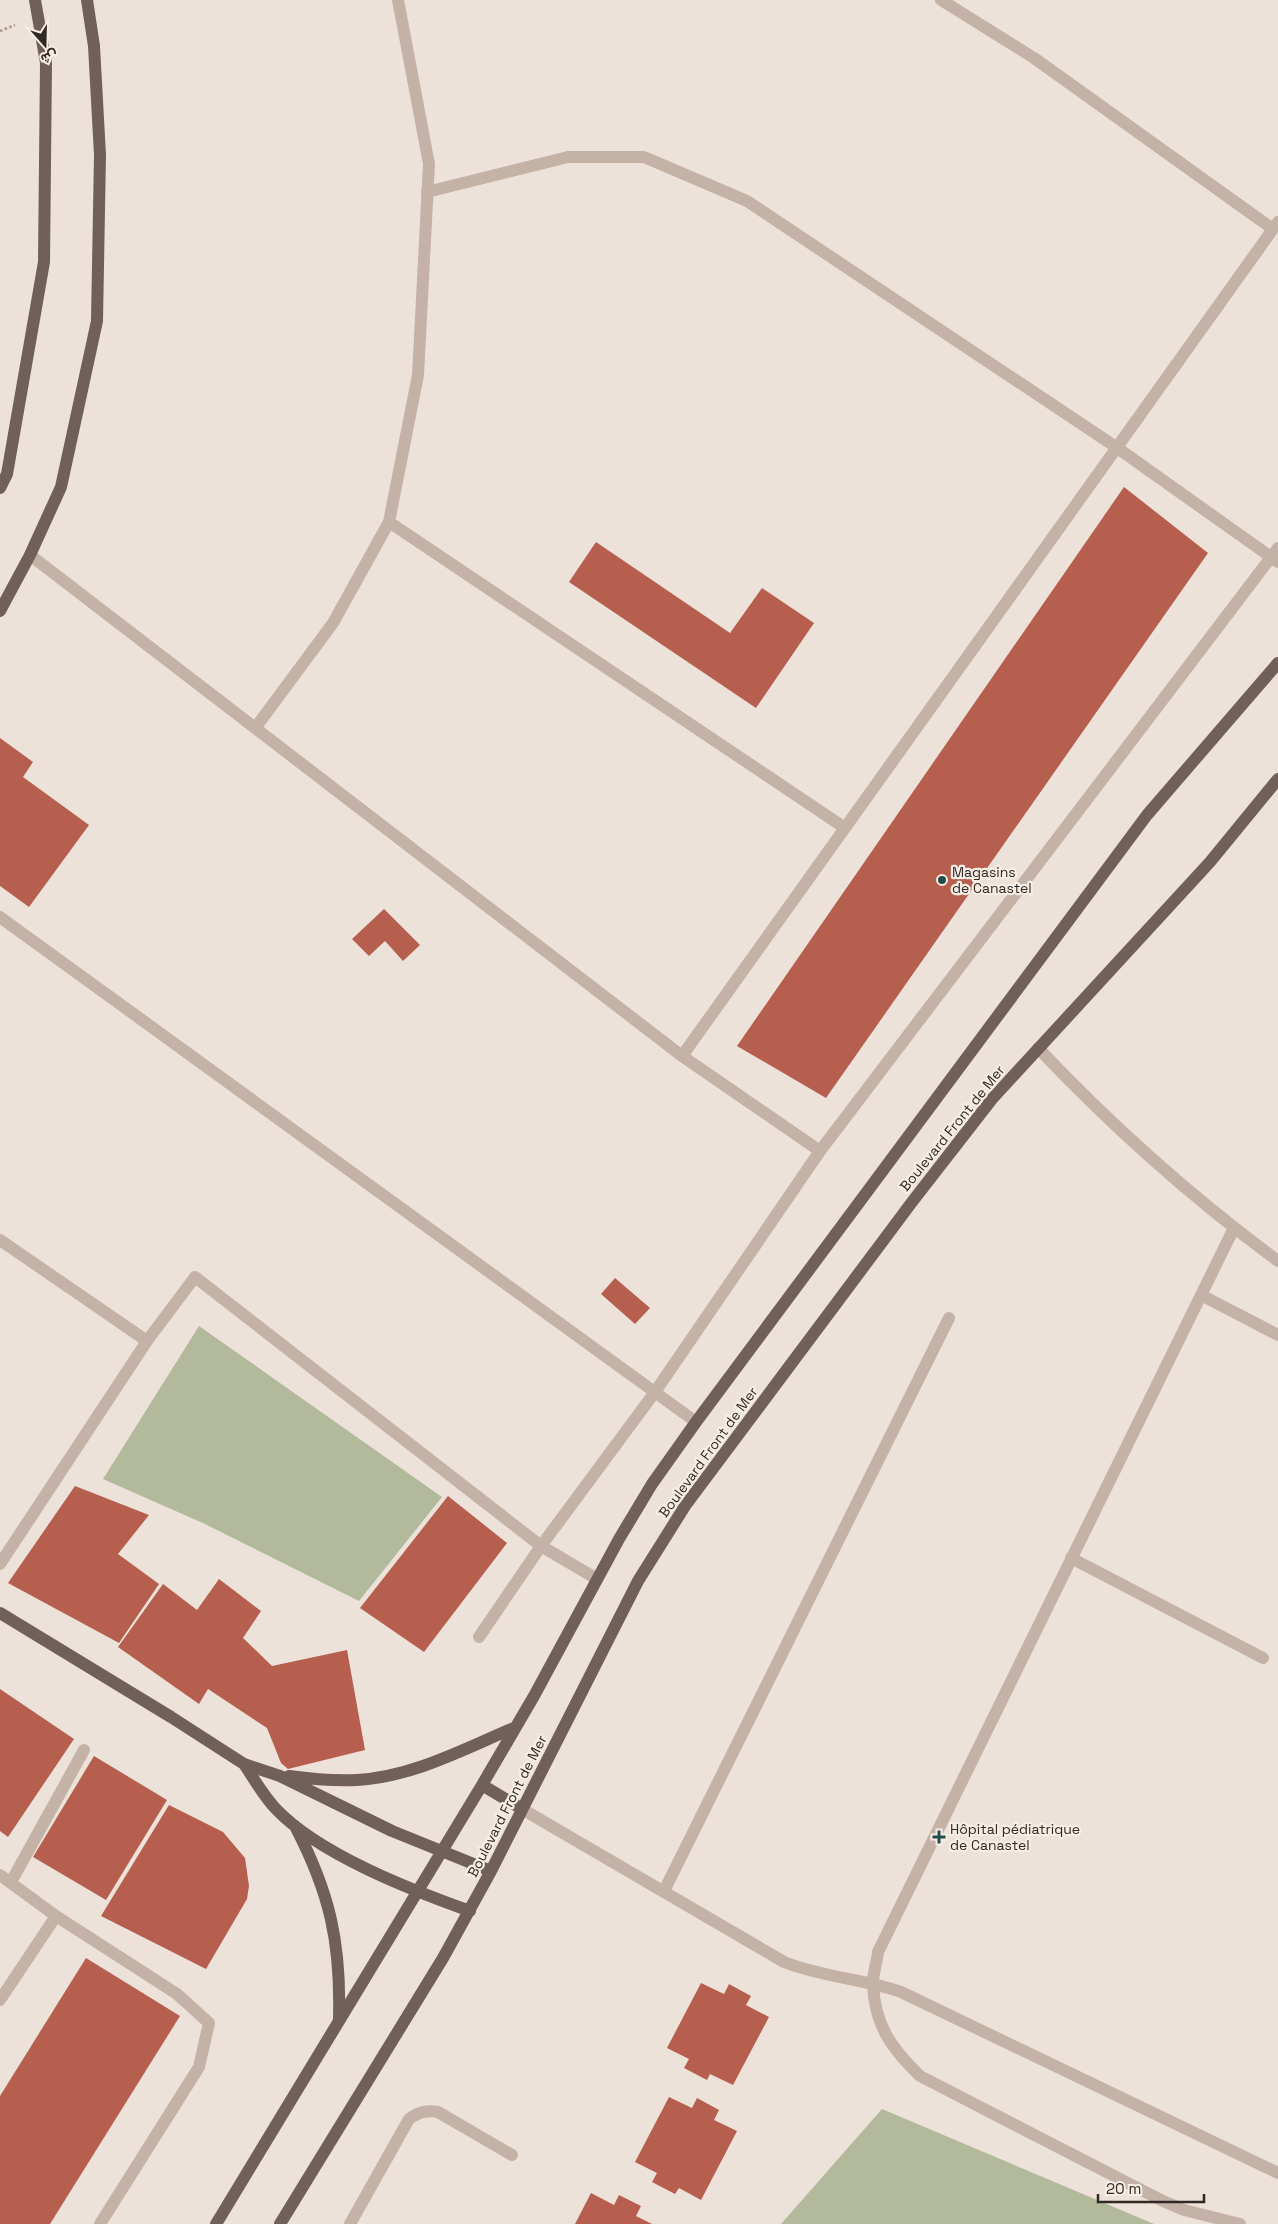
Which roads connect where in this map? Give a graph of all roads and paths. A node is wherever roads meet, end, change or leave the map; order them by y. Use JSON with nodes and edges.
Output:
{"nodes":[{"id":1,"x":35,"y":0,"type":"edge"},
{"id":2,"x":87,"y":0,"type":"edge"},
{"id":3,"x":398,"y":0,"type":"edge"},
{"id":4,"x":941,"y":0,"type":"edge"},
{"id":5,"x":427,"y":192,"type":"junction"},
{"id":6,"x":1275,"y":226,"type":"edge"},
{"id":7,"x":1116,"y":447,"type":"junction"},
{"id":8,"x":0,"y":488,"type":"edge"},
{"id":9,"x":389,"y":522,"type":"junction"},
{"id":10,"x":30,"y":555,"type":"junction"},
{"id":11,"x":1276,"y":556,"type":"edge"},
{"id":12,"x":0,"y":611,"type":"edge"},
{"id":13,"x":1278,"y":663,"type":"edge"},
{"id":14,"x":256,"y":727,"type":"junction"},
{"id":15,"x":1278,"y":780,"type":"edge"},
{"id":16,"x":845,"y":828,"type":"junction"},
{"id":17,"x":0,"y":918,"type":"edge"},
{"id":18,"x":1038,"y":1048,"type":"junction"},
{"id":19,"x":682,"y":1056,"type":"junction"},
{"id":20,"x":820,"y":1151,"type":"junction"},
{"id":21,"x":1234,"y":1228,"type":"junction"},
{"id":22,"x":0,"y":1240,"type":"edge"},
{"id":23,"x":1278,"y":1260,"type":"edge"},
{"id":24,"x":1201,"y":1296,"type":"junction"},
{"id":25,"x":949,"y":1318,"type":"dead end"},
{"id":26,"x":1278,"y":1335,"type":"edge"},
{"id":27,"x":147,"y":1341,"type":"junction"},
{"id":28,"x":655,"y":1392,"type":"junction"},
{"id":29,"x":696,"y":1422,"type":"junction"},
{"id":30,"x":541,"y":1546,"type":"junction"},
{"id":31,"x":1071,"y":1558,"type":"junction"},
{"id":32,"x":0,"y":1564,"type":"edge"},
{"id":33,"x":597,"y":1579,"type":"junction"},
{"id":34,"x":0,"y":1613,"type":"edge"},
{"id":35,"x":479,"y":1637,"type":"dead end"},
{"id":36,"x":1263,"y":1658,"type":"dead end"},
{"id":37,"x":516,"y":1726,"type":"junction"},
{"id":38,"x":84,"y":1750,"type":"dead end"},
{"id":39,"x":244,"y":1764,"type":"junction"},
{"id":40,"x":280,"y":1776,"type":"junction"},
{"id":41,"x":482,"y":1785,"type":"junction"},
{"id":42,"x":522,"y":1809,"type":"junction"},
{"id":43,"x":294,"y":1824,"type":"junction"},
{"id":44,"x":441,"y":1852,"type":"junction"},
{"id":45,"x":491,"y":1871,"type":"junction"},
{"id":46,"x":0,"y":1875,"type":"edge"},
{"id":47,"x":11,"y":1882,"type":"junction"},
{"id":48,"x":664,"y":1891,"type":"junction"},
{"id":49,"x":418,"y":1893,"type":"junction"},
{"id":50,"x":470,"y":1911,"type":"junction"},
{"id":51,"x":56,"y":1916,"type":"junction"},
{"id":52,"x":873,"y":1982,"type":"junction"},
{"id":53,"x":0,"y":2000,"type":"edge"},
{"id":54,"x":339,"y":2019,"type":"junction"},
{"id":55,"x":512,"y":2155,"type":"dead end"},
{"id":56,"x":1278,"y":2173,"type":"edge"},
{"id":57,"x":1202,"y":2219,"type":"edge"},
{"id":58,"x":100,"y":2224,"type":"edge"},
{"id":59,"x":216,"y":2224,"type":"edge"},
{"id":60,"x":280,"y":2224,"type":"edge"},
{"id":61,"x":350,"y":2224,"type":"edge"},
{"id":62,"x":1240,"y":2224,"type":"edge"}],
"edges":[{"from":1,"to":8,"type":"main road"},
{"from":2,"to":10,"type":"main road"},
{"from":3,"to":5,"type":"street"},
{"from":4,"to":6,"type":"street"},
{"from":5,"to":7,"type":"street"},
{"from":5,"to":9,"type":"street"},
{"from":6,"to":7,"type":"street"},
{"from":7,"to":11,"type":"street"},
{"from":7,"to":16,"type":"street"},
{"from":9,"to":14,"type":"street"},
{"from":9,"to":16,"type":"street"},
{"from":10,"to":12,"type":"main road"},
{"from":10,"to":14,"type":"street"},
{"from":11,"to":20,"type":"street"},
{"from":13,"to":29,"type":"main road"},
{"from":14,"to":19,"type":"street"},
{"from":15,"to":18,"type":"main road","name":"Boulevard Front de Mer"},
{"from":16,"to":19,"type":"street"},
{"from":17,"to":28,"type":"street"},
{"from":18,"to":21,"type":"street"},
{"from":18,"to":42,"type":"main road","name":"Boulevard Front de Mer"},
{"from":19,"to":20,"type":"street"},
{"from":20,"to":28,"type":"street"},
{"from":21,"to":23,"type":"street"},
{"from":21,"to":24,"type":"street"},
{"from":22,"to":27,"type":"street"},
{"from":24,"to":26,"type":"street"},
{"from":24,"to":31,"type":"street"},
{"from":25,"to":48,"type":"street"},
{"from":27,"to":30,"type":"street"},
{"from":27,"to":32,"type":"street"},
{"from":28,"to":29,"type":"street"},
{"from":28,"to":30,"type":"street"},
{"from":29,"to":33,"type":"main road"},
{"from":30,"to":33,"type":"street"},
{"from":30,"to":35,"type":"street"},
{"from":31,"to":36,"type":"street"},
{"from":31,"to":52,"type":"street"},
{"from":33,"to":37,"type":"main road"},
{"from":34,"to":39,"type":"main road"},
{"from":37,"to":40,"type":"main road"},
{"from":37,"to":41,"type":"main road"},
{"from":38,"to":47,"type":"street"},
{"from":39,"to":40,"type":"main road"},
{"from":39,"to":43,"type":"main road"},
{"from":40,"to":44,"type":"main road"},
{"from":41,"to":42,"type":"main road"},
{"from":41,"to":44,"type":"main road"},
{"from":42,"to":45,"type":"main road","name":"Boulevard Front de Mer"},
{"from":42,"to":48,"type":"street"},
{"from":43,"to":49,"type":"main road"},
{"from":43,"to":54,"type":"main road"},
{"from":44,"to":45,"type":"main road"},
{"from":44,"to":49,"type":"main road"},
{"from":45,"to":50,"type":"main road","name":"Boulevard Front de Mer"},
{"from":46,"to":47,"type":"street"},
{"from":47,"to":51,"type":"street"},
{"from":48,"to":52,"type":"street"},
{"from":49,"to":50,"type":"main road"},
{"from":49,"to":54,"type":"main road"},
{"from":50,"to":60,"type":"main road","name":"Boulevard Front de Mer"},
{"from":51,"to":53,"type":"street"},
{"from":51,"to":58,"type":"street"},
{"from":52,"to":56,"type":"street"},
{"from":52,"to":57,"type":"street"},
{"from":54,"to":59,"type":"main road"},
{"from":55,"to":61,"type":"street"},
{"from":57,"to":62,"type":"street"}]}
